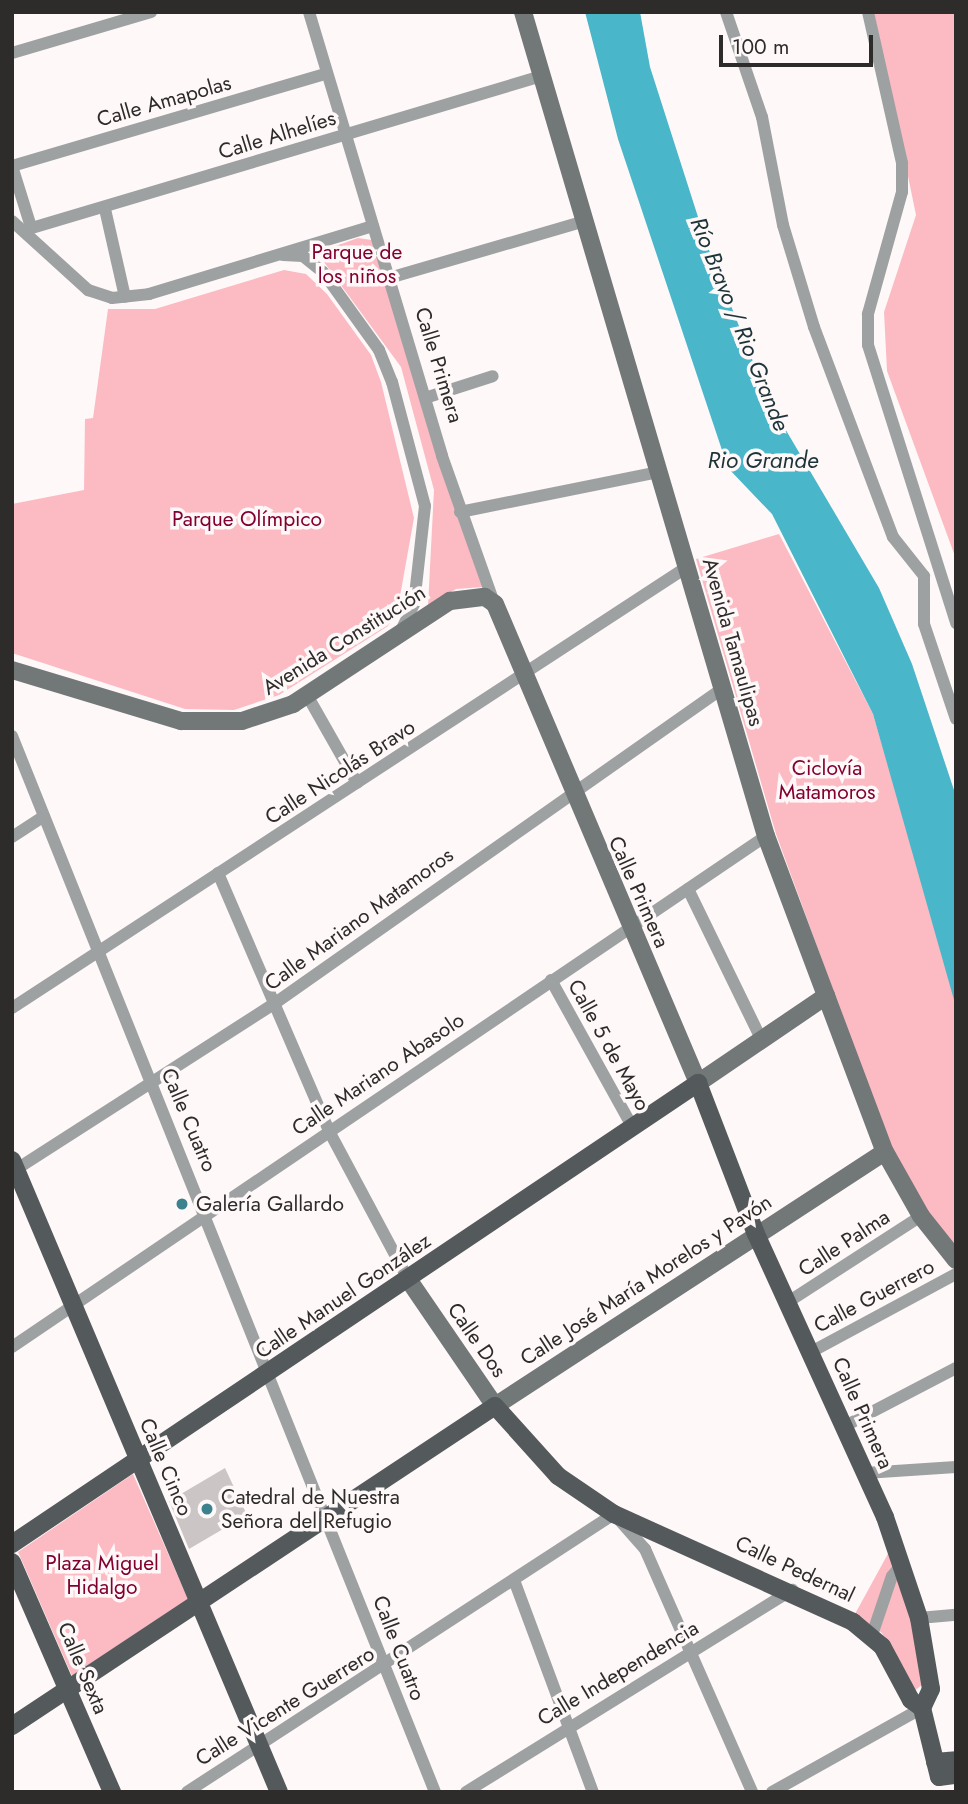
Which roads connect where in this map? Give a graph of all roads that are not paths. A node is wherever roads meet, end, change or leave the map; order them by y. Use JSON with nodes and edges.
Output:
{"nodes":[{"id":1,"x":150,"y":12,"type":"edge"},
{"id":2,"x":309,"y":12,"type":"edge"},
{"id":3,"x":523,"y":12,"type":"edge"},
{"id":4,"x":726,"y":12,"type":"edge"},
{"id":5,"x":868,"y":12,"type":"edge"},
{"id":6,"x":12,"y":53,"type":"edge"},
{"id":7,"x":327,"y":73,"type":"junction"},
{"id":8,"x":542,"y":76,"type":"junction"},
{"id":9,"x":345,"y":134,"type":"junction"},
{"id":10,"x":12,"y":166,"type":"edge"},
{"id":11,"x":105,"y":209,"type":"junction"},
{"id":12,"x":12,"y":221,"type":"edge"},
{"id":13,"x":585,"y":221,"type":"junction"},
{"id":14,"x":373,"y":226,"type":"junction"},
{"id":15,"x":28,"y":228,"type":"junction"},
{"id":16,"x":283,"y":255,"type":"junction"},
{"id":17,"x":389,"y":278,"type":"junction"},
{"id":18,"x":125,"y":297,"type":"junction"},
{"id":19,"x":493,"y":376,"type":"dead end"},
{"id":20,"x":425,"y":398,"type":"junction"},
{"id":21,"x":658,"y":472,"type":"junction"},
{"id":22,"x":460,"y":512,"type":"junction"},
{"id":23,"x":687,"y":567,"type":"junction"},
{"id":24,"x":495,"y":604,"type":"junction"},
{"id":25,"x":956,"y":624,"type":"edge"},
{"id":26,"x":401,"y":631,"type":"junction"},
{"id":27,"x":12,"y":670,"type":"edge"},
{"id":28,"x":524,"y":676,"type":"junction"},
{"id":29,"x":723,"y":688,"type":"junction"},
{"id":30,"x":307,"y":695,"type":"junction"},
{"id":31,"x":956,"y":719,"type":"edge"},
{"id":32,"x":12,"y":736,"type":"edge"},
{"id":33,"x":357,"y":783,"type":"junction"},
{"id":34,"x":570,"y":794,"type":"junction"},
{"id":35,"x":44,"y":817,"type":"junction"},
{"id":36,"x":766,"y":836,"type":"junction"},
{"id":37,"x":12,"y":837,"type":"edge"},
{"id":38,"x":218,"y":873,"type":"junction"},
{"id":39,"x":688,"y":889,"type":"junction"},
{"id":40,"x":630,"y":926,"type":"junction"},
{"id":41,"x":98,"y":953,"type":"junction"},
{"id":42,"x":551,"y":980,"type":"junction"},
{"id":43,"x":826,"y":996,"type":"junction"},
{"id":44,"x":271,"y":1006,"type":"junction"},
{"id":45,"x":12,"y":1008,"type":"edge"},
{"id":46,"x":761,"y":1040,"type":"junction"},
{"id":47,"x":153,"y":1083,"type":"junction"},
{"id":48,"x":698,"y":1083,"type":"junction"},
{"id":49,"x":634,"y":1128,"type":"junction"},
{"id":50,"x":329,"y":1131,"type":"junction"},
{"id":51,"x":885,"y":1152,"type":"junction"},
{"id":52,"x":14,"y":1167,"type":"edge"},
{"id":53,"x":207,"y":1212,"type":"junction"},
{"id":54,"x":921,"y":1216,"type":"junction"},
{"id":55,"x":756,"y":1234,"type":"junction"},
{"id":56,"x":956,"y":1260,"type":"edge"},
{"id":57,"x":956,"y":1274,"type":"edge"},
{"id":58,"x":408,"y":1279,"type":"junction"},
{"id":59,"x":788,"y":1302,"type":"junction"},
{"id":60,"x":73,"y":1305,"type":"junction"},
{"id":61,"x":12,"y":1347,"type":"edge"},
{"id":62,"x":811,"y":1352,"type":"junction"},
{"id":63,"x":956,"y":1368,"type":"edge"},
{"id":64,"x":271,"y":1373,"type":"junction"},
{"id":65,"x":495,"y":1406,"type":"junction"},
{"id":66,"x":845,"y":1426,"type":"junction"},
{"id":67,"x":138,"y":1460,"type":"junction"},
{"id":68,"x":956,"y":1467,"type":"edge"},
{"id":69,"x":865,"y":1473,"type":"junction"},
{"id":70,"x":614,"y":1514,"type":"junction"},
{"id":71,"x":328,"y":1518,"type":"junction"},
{"id":72,"x":12,"y":1544,"type":"edge"},
{"id":73,"x":12,"y":1562,"type":"edge"},
{"id":74,"x":902,"y":1564,"type":"junction"},
{"id":75,"x":514,"y":1580,"type":"junction"},
{"id":76,"x":792,"y":1590,"type":"junction"},
{"id":77,"x":197,"y":1604,"type":"junction"},
{"id":78,"x":956,"y":1615,"type":"edge"},
{"id":79,"x":919,"y":1618,"type":"junction"},
{"id":80,"x":872,"y":1635,"type":"junction"},
{"id":81,"x":691,"y":1651,"type":"junction"},
{"id":82,"x":385,"y":1666,"type":"junction"},
{"id":83,"x":68,"y":1689,"type":"junction"},
{"id":84,"x":922,"y":1708,"type":"junction"},
{"id":85,"x":568,"y":1725,"type":"junction"},
{"id":86,"x":12,"y":1726,"type":"edge"},
{"id":87,"x":259,"y":1745,"type":"junction"},
{"id":88,"x":956,"y":1760,"type":"edge"},
{"id":89,"x":943,"y":1776,"type":"edge"},
{"id":90,"x":112,"y":1792,"type":"edge"},
{"id":91,"x":187,"y":1792,"type":"edge"},
{"id":92,"x":279,"y":1792,"type":"edge"},
{"id":93,"x":435,"y":1792,"type":"edge"},
{"id":94,"x":466,"y":1792,"type":"edge"},
{"id":95,"x":593,"y":1792,"type":"edge"},
{"id":96,"x":752,"y":1792,"type":"edge"},
{"id":97,"x":772,"y":1792,"type":"edge"}],
"edges":[{"from":1,"to":6,"type":"street"},
{"from":2,"to":7,"type":"street","name":"Calle Primera"},
{"from":3,"to":8,"type":"street","name":"Avenida Tamaulipas"},
{"from":4,"to":31,"type":"street"},
{"from":5,"to":25,"type":"street"},
{"from":7,"to":9,"type":"street","name":"Calle Primera"},
{"from":7,"to":10,"type":"street","name":"Calle Amapolas"},
{"from":8,"to":9,"type":"street","name":"Calle Alhelíes"},
{"from":8,"to":13,"type":"street","name":"Avenida Tamaulipas"},
{"from":9,"to":11,"type":"street","name":"Calle Alhelíes"},
{"from":9,"to":14,"type":"street","name":"Calle Primera"},
{"from":10,"to":15,"type":"street"},
{"from":11,"to":15,"type":"street","name":"Calle Alhelíes"},
{"from":11,"to":18,"type":"street"},
{"from":12,"to":15,"type":"street"},
{"from":13,"to":17,"type":"street"},
{"from":13,"to":21,"type":"street","name":"Avenida Tamaulipas"},
{"from":14,"to":16,"type":"street"},
{"from":14,"to":17,"type":"street","name":"Calle Primera"},
{"from":15,"to":18,"type":"street"},
{"from":16,"to":18,"type":"street"},
{"from":16,"to":26,"type":"street"},
{"from":17,"to":20,"type":"street","name":"Calle Primera"},
{"from":19,"to":20,"type":"street"},
{"from":20,"to":22,"type":"street","name":"Calle Primera"},
{"from":21,"to":22,"type":"street"},
{"from":21,"to":23,"type":"street","name":"Avenida Tamaulipas"},
{"from":22,"to":24,"type":"street","name":"Calle Primera"},
{"from":23,"to":28,"type":"street","name":"Calle Nicolás Bravo"},
{"from":23,"to":29,"type":"street","name":"Avenida Tamaulipas"},
{"from":24,"to":26,"type":"street","name":"Avenida Constitución"},
{"from":24,"to":28,"type":"street","name":"Calle Primera"},
{"from":26,"to":30,"type":"street","name":"Avenida Constitución"},
{"from":27,"to":30,"type":"street","name":"Avenida Constitución"},
{"from":28,"to":33,"type":"street","name":"Calle Nicolás Bravo"},
{"from":28,"to":34,"type":"street","name":"Calle Primera"},
{"from":29,"to":34,"type":"street","name":"Calle Mariano Matamoros"},
{"from":29,"to":36,"type":"street","name":"Avenida Tamaulipas"},
{"from":30,"to":33,"type":"street"},
{"from":32,"to":35,"type":"street","name":"Calle Cuatro"},
{"from":33,"to":38,"type":"street","name":"Calle Nicolás Bravo"},
{"from":34,"to":40,"type":"street","name":"Calle Primera"},
{"from":34,"to":44,"type":"street","name":"Calle Mariano Matamoros"},
{"from":35,"to":37,"type":"street"},
{"from":35,"to":41,"type":"street","name":"Calle Cuatro"},
{"from":36,"to":39,"type":"street","name":"Calle Mariano Abasolo"},
{"from":36,"to":43,"type":"street","name":"Avenida Tamaulipas"},
{"from":38,"to":41,"type":"street","name":"Calle Nicolás Bravo"},
{"from":38,"to":44,"type":"street","name":"Calle Dos"},
{"from":39,"to":40,"type":"street","name":"Calle Mariano Abasolo"},
{"from":39,"to":46,"type":"street"},
{"from":40,"to":42,"type":"street","name":"Calle Mariano Abasolo"},
{"from":40,"to":48,"type":"street","name":"Calle Primera"},
{"from":41,"to":45,"type":"street","name":"Calle Nicolás Bravo"},
{"from":41,"to":47,"type":"street","name":"Calle Cuatro"},
{"from":42,"to":49,"type":"street","name":"Calle 5 de Mayo"},
{"from":42,"to":50,"type":"street","name":"Calle Mariano Abasolo"},
{"from":43,"to":46,"type":"street"},
{"from":43,"to":51,"type":"street","name":"Avenida Tamaulipas"},
{"from":44,"to":47,"type":"street","name":"Calle Mariano Matamoros"},
{"from":44,"to":50,"type":"street","name":"Calle Dos"},
{"from":46,"to":48,"type":"street"},
{"from":47,"to":52,"type":"street","name":"Calle Mariano Matamoros"},
{"from":47,"to":53,"type":"street","name":"Calle Cuatro"},
{"from":48,"to":49,"type":"main road","name":"Calle Manuel González"},
{"from":48,"to":55,"type":"main road","name":"Calle Primera"},
{"from":49,"to":58,"type":"main road","name":"Calle Manuel González"},
{"from":50,"to":53,"type":"street","name":"Calle Mariano Abasolo"},
{"from":50,"to":58,"type":"street","name":"Calle Dos"},
{"from":51,"to":54,"type":"street","name":"Avenida Tamaulipas"},
{"from":51,"to":55,"type":"street","name":"Calle José María Morelos y Pavón"},
{"from":52,"to":60,"type":"main road","name":"Calle Cinco"},
{"from":53,"to":60,"type":"street","name":"Calle Mariano Abasolo"},
{"from":53,"to":64,"type":"street","name":"Calle Cuatro"},
{"from":54,"to":56,"type":"street","name":"Avenida Tamaulipas"},
{"from":54,"to":59,"type":"street","name":"Calle Palma"},
{"from":55,"to":59,"type":"main road","name":"Calle Primera"},
{"from":55,"to":65,"type":"street","name":"Calle José María Morelos y Pavón"},
{"from":57,"to":62,"type":"street","name":"Calle Guerrero"},
{"from":58,"to":64,"type":"main road","name":"Calle Manuel González"},
{"from":58,"to":65,"type":"street","name":"Calle Dos"},
{"from":59,"to":62,"type":"main road","name":"Calle Primera"},
{"from":60,"to":61,"type":"street","name":"Calle Mariano Abasolo"},
{"from":60,"to":67,"type":"main road","name":"Calle Cinco"},
{"from":62,"to":66,"type":"main road","name":"Calle Primera"},
{"from":63,"to":66,"type":"street"},
{"from":64,"to":67,"type":"main road","name":"Calle Manuel González"},
{"from":64,"to":71,"type":"street","name":"Calle Cuatro"},
{"from":65,"to":70,"type":"main road","name":"Calle Dos"},
{"from":65,"to":71,"type":"main road","name":"Calle José María Morelos y Pavón"},
{"from":66,"to":69,"type":"main road","name":"Calle Primera"},
{"from":67,"to":72,"type":"main road","name":"Calle Manuel González"},
{"from":67,"to":77,"type":"main road","name":"Calle Cinco"},
{"from":68,"to":69,"type":"street"},
{"from":69,"to":74,"type":"main road","name":"Calle Primera"},
{"from":70,"to":75,"type":"street","name":"Calle Vicente Guerrero"},
{"from":70,"to":76,"type":"main road","name":"Calle Pedernal"},
{"from":70,"to":81,"type":"street","name":"Calle Dos"},
{"from":71,"to":77,"type":"main road","name":"Calle José María Morelos y Pavón"},
{"from":71,"to":82,"type":"street","name":"Calle Cuatro"},
{"from":73,"to":83,"type":"main road","name":"Calle Sexta"},
{"from":74,"to":79,"type":"main road","name":"Calle Primera"},
{"from":74,"to":80,"type":"street"},
{"from":75,"to":82,"type":"street","name":"Calle Vicente Guerrero"},
{"from":75,"to":85,"type":"street"},
{"from":76,"to":80,"type":"main road","name":"Calle Pedernal"},
{"from":76,"to":81,"type":"street","name":"Calle Independencia"},
{"from":77,"to":83,"type":"main road","name":"Calle José María Morelos y Pavón"},
{"from":77,"to":87,"type":"main road","name":"Calle Cinco"},
{"from":78,"to":79,"type":"street"},
{"from":79,"to":84,"type":"main road","name":"Calle Primera"},
{"from":80,"to":84,"type":"main road","name":"Calle Pedernal"},
{"from":81,"to":85,"type":"street","name":"Calle Independencia"},
{"from":81,"to":96,"type":"street","name":"Calle Dos"},
{"from":82,"to":87,"type":"street","name":"Calle Vicente Guerrero"},
{"from":82,"to":93,"type":"street","name":"Calle Cuatro"},
{"from":83,"to":86,"type":"main road","name":"Calle José María Morelos y Pavón"},
{"from":83,"to":90,"type":"main road","name":"Calle Sexta"},
{"from":84,"to":89,"type":"main road","name":"Calle Primera"},
{"from":84,"to":97,"type":"street"},
{"from":85,"to":94,"type":"street","name":"Calle Independencia"},
{"from":85,"to":95,"type":"street"},
{"from":87,"to":91,"type":"street","name":"Calle Vicente Guerrero"},
{"from":87,"to":92,"type":"main road","name":"Calle Cinco"},
{"from":88,"to":89,"type":"main road"}]}
